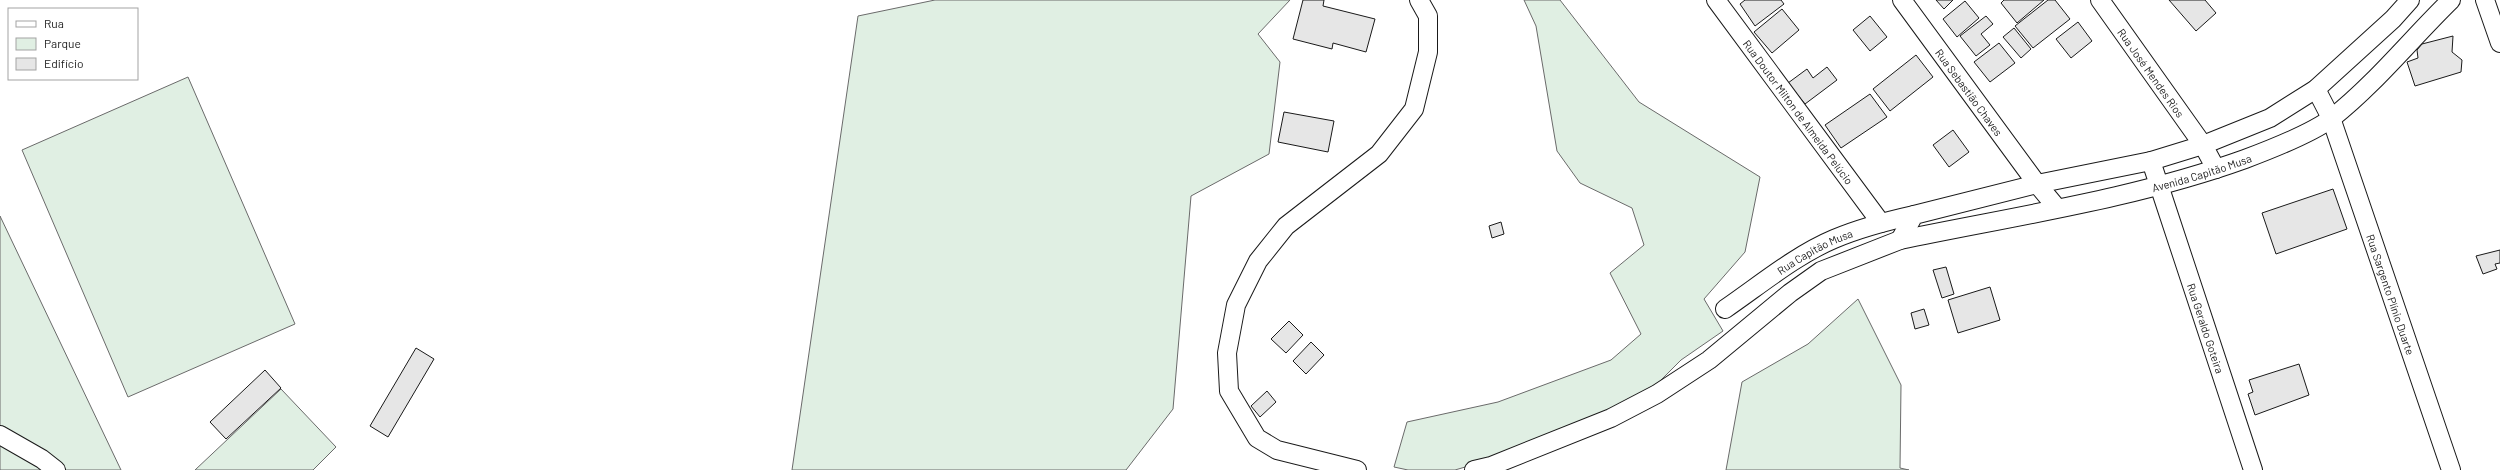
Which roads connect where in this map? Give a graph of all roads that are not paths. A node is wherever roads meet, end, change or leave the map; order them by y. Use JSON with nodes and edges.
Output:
{"nodes":[{"id":1,"x":1419,"y":0,"type":"edge"},
{"id":2,"x":1716,"y":0,"type":"edge"},
{"id":3,"x":1902,"y":0,"type":"edge"},
{"id":4,"x":2410,"y":0,"type":"edge"},
{"id":5,"x":2451,"y":0,"type":"edge"},
{"id":6,"x":2485,"y":0,"type":"edge"},
{"id":7,"x":2103,"y":1,"type":"edge"},
{"id":8,"x":2500,"y":43,"type":"edge"},
{"id":9,"x":2316,"y":89,"type":"junction"},
{"id":10,"x":2331,"y":118,"type":"junction"},
{"id":11,"x":2203,"y":145,"type":"junction"},
{"id":12,"x":2151,"y":161,"type":"junction"},
{"id":13,"x":2216,"y":169,"type":"junction"},
{"id":14,"x":2037,"y":184,"type":"junction"},
{"id":15,"x":2160,"y":186,"type":"junction"},
{"id":16,"x":2057,"y":208,"type":"junction"},
{"id":17,"x":1914,"y":215,"type":"junction"},
{"id":18,"x":1880,"y":223,"type":"junction"},
{"id":19,"x":1900,"y":240,"type":"junction"},
{"id":20,"x":1725,"y":309,"type":"dead end"},
{"id":21,"x":0,"y":435,"type":"edge"},
{"id":22,"x":56,"y":470,"type":"edge"},
{"id":23,"x":1357,"y":470,"type":"edge"},
{"id":24,"x":1474,"y":470,"type":"edge"},
{"id":25,"x":2253,"y":470,"type":"edge"},
{"id":26,"x":2451,"y":470,"type":"edge"}],
"edges":[{"from":1,"to":23,"type":"street"},
{"from":2,"to":18,"type":"street","name":"Rua Doutor Milton de Almeida Pelúcio"},
{"from":3,"to":14,"type":"street","name":"Rua Sebastião Chaves"},
{"from":4,"to":9,"type":"street"},
{"from":5,"to":10,"type":"street","name":"Avenida Capitão Musa"},
{"from":6,"to":8,"type":"street"},
{"from":7,"to":11,"type":"street","name":"Rua José Mendes Rios"},
{"from":9,"to":10,"type":"street","name":"Rua Sargento Plínio Duarte"},
{"from":9,"to":11,"type":"street"},
{"from":10,"to":13,"type":"street","name":"Avenida Capitão Musa"},
{"from":10,"to":26,"type":"street","name":"Rua Sargento Plínio Duarte"},
{"from":11,"to":12,"type":"street"},
{"from":11,"to":13,"type":"street","name":"Rua José Mendes Rios"},
{"from":12,"to":14,"type":"street"},
{"from":12,"to":15,"type":"street","name":"Rua Geraldo Goteira"},
{"from":13,"to":15,"type":"street","name":"Avenida Capitão Musa"},
{"from":14,"to":16,"type":"street","name":"Rua Sebastião Chaves"},
{"from":14,"to":17,"type":"street"},
{"from":15,"to":16,"type":"street","name":"Avenida Capitão Musa"},
{"from":15,"to":25,"type":"street","name":"Rua Geraldo Goteira"},
{"from":16,"to":19,"type":"street","name":"Avenida Capitão Musa"},
{"from":17,"to":18,"type":"street","name":"Rua Capitão Musa"},
{"from":17,"to":19,"type":"street"},
{"from":18,"to":20,"type":"street","name":"Rua Capitão Musa"},
{"from":19,"to":24,"type":"street","name":"Avenida Capitão Musa"},
{"from":21,"to":22,"type":"street"}]}
